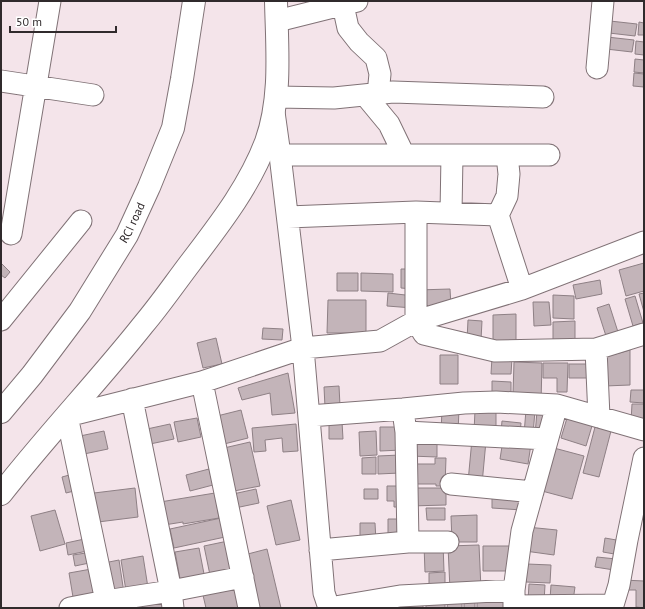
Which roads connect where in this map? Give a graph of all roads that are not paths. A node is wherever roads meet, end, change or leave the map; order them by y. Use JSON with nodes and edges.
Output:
{"nodes":[{"id":1,"x":50,"y":1,"type":"edge"},
{"id":2,"x":194,"y":1,"type":"edge"},
{"id":3,"x":603,"y":1,"type":"edge"},
{"id":4,"x":350,"y":3,"type":"edge"},
{"id":5,"x":276,"y":11,"type":"edge"},
{"id":6,"x":597,"y":68,"type":"dead end"},
{"id":7,"x":1,"y":81,"type":"edge"},
{"id":8,"x":36,"y":86,"type":"junction"},
{"id":9,"x":372,"y":94,"type":"junction"},
{"id":10,"x":93,"y":95,"type":"dead end"},
{"id":11,"x":543,"y":97,"type":"dead end"},
{"id":12,"x":275,"y":104,"type":"junction"},
{"id":13,"x":280,"y":155,"type":"junction"},
{"id":14,"x":404,"y":155,"type":"junction"},
{"id":15,"x":452,"y":155,"type":"junction"},
{"id":16,"x":507,"y":155,"type":"junction"},
{"id":17,"x":549,"y":155,"type":"dead end"},
{"id":18,"x":416,"y":212,"type":"junction"},
{"id":19,"x":451,"y":212,"type":"junction"},
{"id":20,"x":498,"y":215,"type":"junction"},
{"id":21,"x":288,"y":217,"type":"junction"},
{"id":22,"x":81,"y":221,"type":"dead end"},
{"id":23,"x":11,"y":234,"type":"dead end"},
{"id":24,"x":644,"y":242,"type":"edge"},
{"id":25,"x":522,"y":289,"type":"junction"},
{"id":26,"x":1,"y":320,"type":"edge"},
{"id":27,"x":416,"y":321,"type":"junction"},
{"id":28,"x":644,"y":334,"type":"edge"},
{"id":29,"x":303,"y":348,"type":"junction"},
{"id":30,"x":596,"y":349,"type":"junction"},
{"id":31,"x":202,"y":382,"type":"junction"},
{"id":32,"x":132,"y":399,"type":"junction"},
{"id":33,"x":557,"y":405,"type":"junction"},
{"id":34,"x":403,"y":409,"type":"junction"},
{"id":35,"x":1,"y":412,"type":"edge"},
{"id":36,"x":67,"y":416,"type":"junction"},
{"id":37,"x":309,"y":416,"type":"junction"},
{"id":38,"x":599,"y":417,"type":"junction"},
{"id":39,"x":644,"y":430,"type":"edge"},
{"id":40,"x":406,"y":432,"type":"junction"},
{"id":41,"x":547,"y":439,"type":"junction"},
{"id":42,"x":644,"y":458,"type":"edge"},
{"id":43,"x":451,"y":484,"type":"dead end"},
{"id":44,"x":533,"y":492,"type":"junction"},
{"id":45,"x":1,"y":494,"type":"edge"},
{"id":46,"x":408,"y":542,"type":"junction"},
{"id":47,"x":448,"y":542,"type":"dead end"},
{"id":48,"x":320,"y":550,"type":"junction"},
{"id":49,"x":243,"y":577,"type":"junction"},
{"id":50,"x":172,"y":600,"type":"edge"},
{"id":51,"x":106,"y":601,"type":"junction"},
{"id":52,"x":514,"y":601,"type":"edge"},
{"id":53,"x":70,"y":608,"type":"edge"},
{"id":54,"x":250,"y":608,"type":"edge"},
{"id":55,"x":329,"y":608,"type":"edge"}],
"edges":[{"from":1,"to":8,"type":"street"},
{"from":2,"to":35,"type":"main road","name":"RCI road"},
{"from":3,"to":6,"type":"street"},
{"from":4,"to":5,"type":"street"},
{"from":4,"to":9,"type":"street"},
{"from":5,"to":12,"type":"main road"},
{"from":7,"to":8,"type":"street"},
{"from":8,"to":10,"type":"street"},
{"from":8,"to":23,"type":"street"},
{"from":9,"to":11,"type":"street"},
{"from":9,"to":12,"type":"street"},
{"from":9,"to":14,"type":"street"},
{"from":12,"to":13,"type":"street"},
{"from":12,"to":36,"type":"main road"},
{"from":13,"to":14,"type":"street"},
{"from":13,"to":21,"type":"street"},
{"from":14,"to":15,"type":"street"},
{"from":15,"to":16,"type":"street"},
{"from":15,"to":19,"type":"street"},
{"from":16,"to":17,"type":"street"},
{"from":16,"to":20,"type":"street"},
{"from":18,"to":19,"type":"street"},
{"from":18,"to":21,"type":"street"},
{"from":18,"to":27,"type":"street"},
{"from":19,"to":20,"type":"street"},
{"from":20,"to":25,"type":"street"},
{"from":21,"to":29,"type":"street"},
{"from":22,"to":26,"type":"street"},
{"from":24,"to":25,"type":"street"},
{"from":25,"to":27,"type":"street"},
{"from":27,"to":29,"type":"street"},
{"from":27,"to":30,"type":"street"},
{"from":28,"to":30,"type":"street"},
{"from":29,"to":31,"type":"street"},
{"from":29,"to":37,"type":"street"},
{"from":30,"to":38,"type":"street"},
{"from":31,"to":32,"type":"street"},
{"from":31,"to":49,"type":"street"},
{"from":32,"to":36,"type":"street"},
{"from":32,"to":50,"type":"street"},
{"from":33,"to":34,"type":"street"},
{"from":33,"to":38,"type":"street"},
{"from":33,"to":41,"type":"street"},
{"from":34,"to":37,"type":"street"},
{"from":34,"to":40,"type":"street"},
{"from":36,"to":45,"type":"main road"},
{"from":36,"to":51,"type":"street"},
{"from":37,"to":48,"type":"street"},
{"from":38,"to":39,"type":"street"},
{"from":40,"to":41,"type":"street"},
{"from":40,"to":46,"type":"street"},
{"from":41,"to":44,"type":"street"},
{"from":42,"to":52,"type":"street"},
{"from":43,"to":44,"type":"street"},
{"from":44,"to":52,"type":"street"},
{"from":46,"to":47,"type":"street"},
{"from":46,"to":48,"type":"street"},
{"from":48,"to":55,"type":"street"},
{"from":49,"to":50,"type":"street"},
{"from":49,"to":54,"type":"street"},
{"from":50,"to":51,"type":"street"},
{"from":51,"to":53,"type":"street"},
{"from":52,"to":55,"type":"street"}]}
